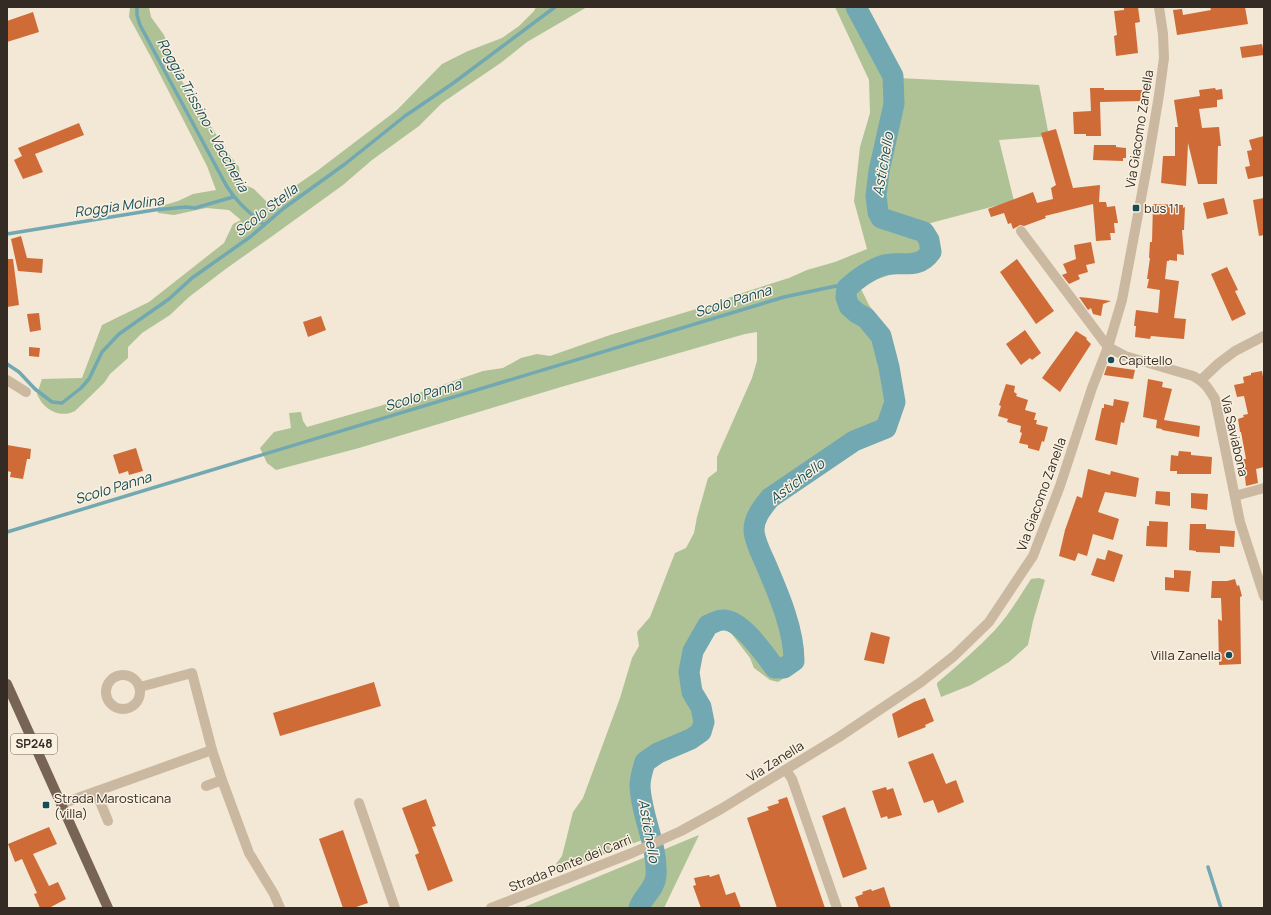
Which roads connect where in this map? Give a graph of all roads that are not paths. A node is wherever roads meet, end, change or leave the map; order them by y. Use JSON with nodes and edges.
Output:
{"nodes":[{"id":1,"x":1159,"y":7,"type":"edge"},
{"id":2,"x":1021,"y":231,"type":"dead end"},
{"id":3,"x":1264,"y":336,"type":"edge"},
{"id":4,"x":1108,"y":347,"type":"junction"},
{"id":5,"x":7,"y":380,"type":"edge"},
{"id":6,"x":1201,"y":380,"type":"junction"},
{"id":7,"x":26,"y":392,"type":"dead end"},
{"id":8,"x":1264,"y":488,"type":"edge"},
{"id":9,"x":1235,"y":496,"type":"junction"},
{"id":10,"x":1264,"y":596,"type":"edge"},
{"id":11,"x":7,"y":684,"type":"edge"},
{"id":12,"x":140,"y":687,"type":"dead end"},
{"id":13,"x":880,"y":710,"type":"joint"},
{"id":14,"x":212,"y":750,"type":"junction"},
{"id":15,"x":786,"y":770,"type":"junction"},
{"id":16,"x":222,"y":780,"type":"junction"},
{"id":17,"x":206,"y":786,"type":"dead end"},
{"id":18,"x":96,"y":792,"type":"junction"},
{"id":19,"x":359,"y":803,"type":"dead end"},
{"id":20,"x":61,"y":804,"type":"junction"},
{"id":21,"x":108,"y":821,"type":"dead end"},
{"id":22,"x":681,"y":831,"type":"joint"},
{"id":23,"x":108,"y":908,"type":"edge"},
{"id":24,"x":280,"y":908,"type":"edge"},
{"id":25,"x":395,"y":908,"type":"edge"},
{"id":26,"x":490,"y":908,"type":"edge"},
{"id":27,"x":837,"y":908,"type":"edge"}],
"edges":[{"from":1,"to":4,"type":"street","name":"Via Giacomo Zanella"},
{"from":2,"to":4,"type":"street"},
{"from":3,"to":6,"type":"street"},
{"from":4,"to":6,"type":"street"},
{"from":4,"to":13,"type":"street","name":"Via Giacomo Zanella"},
{"from":5,"to":7,"type":"street"},
{"from":6,"to":9,"type":"street","name":"Via Saviabona"},
{"from":8,"to":9,"type":"street"},
{"from":9,"to":10,"type":"street","name":"Via Saviabona"},
{"from":11,"to":20,"type":"main road","number":"SP248"},
{"from":12,"to":14,"type":"street"},
{"from":13,"to":15,"type":"street","name":"Via Zanella"},
{"from":14,"to":16,"type":"street"},
{"from":14,"to":18,"type":"street"},
{"from":15,"to":22,"type":"street","name":"Via Zanella"},
{"from":15,"to":27,"type":"street"},
{"from":16,"to":17,"type":"street"},
{"from":16,"to":24,"type":"street"},
{"from":18,"to":20,"type":"street"},
{"from":18,"to":21,"type":"street"},
{"from":19,"to":25,"type":"street"},
{"from":20,"to":23,"type":"main road","number":"SP248"},
{"from":22,"to":26,"type":"street","name":"Strada Ponte dei Carri"}]}
